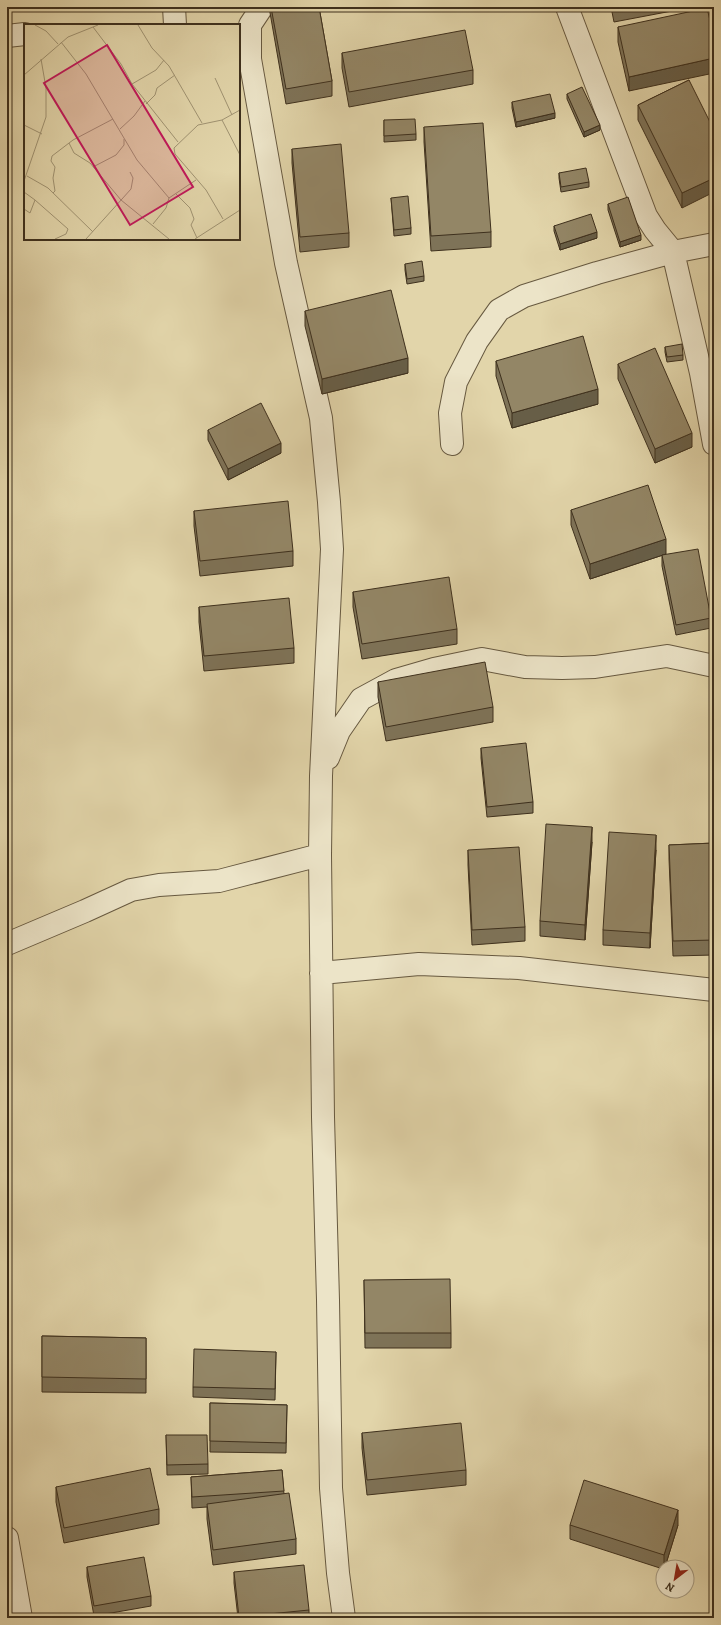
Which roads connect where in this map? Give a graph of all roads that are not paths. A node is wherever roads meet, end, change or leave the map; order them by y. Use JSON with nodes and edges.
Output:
{"nodes":[{"id":1,"x":174,"y":7,"type":"edge"},
{"id":2,"x":262,"y":7,"type":"edge"},
{"id":3,"x":567,"y":7,"type":"edge"},
{"id":4,"x":175,"y":24,"type":"edge"},
{"id":5,"x":244,"y":25,"type":"edge"},
{"id":6,"x":24,"y":34,"type":"edge"},
{"id":7,"x":7,"y":36,"type":"edge"},
{"id":8,"x":714,"y":244,"type":"edge"},
{"id":9,"x":673,"y":252,"type":"junction"},
{"id":10,"x":452,"y":444,"type":"dead end"},
{"id":11,"x":714,"y":444,"type":"edge"},
{"id":12,"x":714,"y":666,"type":"edge"},
{"id":13,"x":321,"y":776,"type":"junction"},
{"id":14,"x":320,"y":855,"type":"junction"},
{"id":15,"x":7,"y":944,"type":"edge"},
{"id":16,"x":321,"y":973,"type":"junction"},
{"id":17,"x":714,"y":990,"type":"edge"},
{"id":18,"x":7,"y":1538,"type":"edge"},
{"id":19,"x":21,"y":1618,"type":"edge"},
{"id":20,"x":344,"y":1618,"type":"edge"}],
"edges":[{"from":1,"to":4,"type":"street"},
{"from":2,"to":5,"type":"street"},
{"from":3,"to":9,"type":"street"},
{"from":5,"to":13,"type":"street"},
{"from":6,"to":7,"type":"street"},
{"from":8,"to":9,"type":"street"},
{"from":9,"to":10,"type":"street"},
{"from":9,"to":11,"type":"street"},
{"from":12,"to":13,"type":"street"},
{"from":13,"to":14,"type":"street"},
{"from":14,"to":15,"type":"street"},
{"from":14,"to":16,"type":"street"},
{"from":16,"to":17,"type":"street"},
{"from":16,"to":20,"type":"street"},
{"from":18,"to":19,"type":"street"}]}
